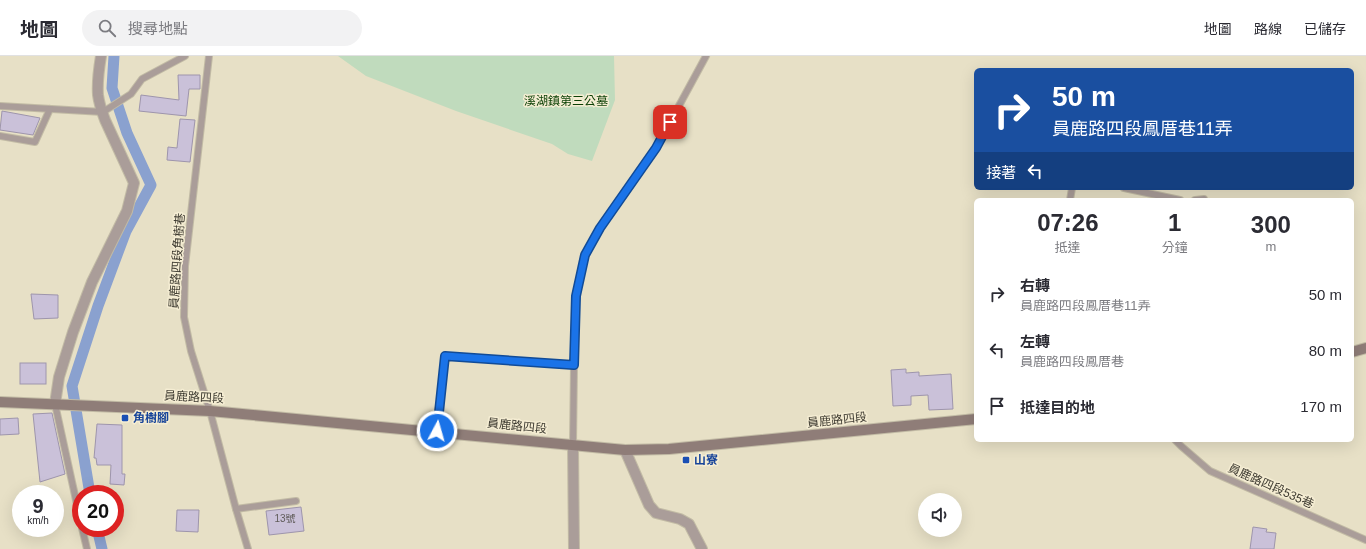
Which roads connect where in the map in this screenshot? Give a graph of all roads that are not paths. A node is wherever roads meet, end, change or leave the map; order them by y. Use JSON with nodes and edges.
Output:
{"nodes":[{"id":1,"x":101,"y":56,"type":"edge"},
{"id":2,"x":186,"y":56,"type":"edge"},
{"id":3,"x":209,"y":56,"type":"edge"},
{"id":4,"x":706,"y":56,"type":"edge"},
{"id":5,"x":0,"y":106,"type":"edge"},
{"id":6,"x":50,"y":109,"type":"junction"},
{"id":7,"x":103,"y":112,"type":"junction"},
{"id":8,"x":0,"y":136,"type":"edge"},
{"id":9,"x":1133,"y":190,"type":"edge"},
{"id":10,"x":1171,"y":198,"type":"edge"},
{"id":11,"x":1366,"y":348,"type":"edge"},
{"id":12,"x":1354,"y":351,"type":"edge"},
{"id":13,"x":574,"y":365,"type":"junction"},
{"id":14,"x":0,"y":402,"type":"edge"},
{"id":15,"x":55,"y":404,"type":"junction"},
{"id":16,"x":210,"y":411,"type":"junction"},
{"id":17,"x":974,"y":419,"type":"edge"},
{"id":18,"x":437,"y":431,"type":"junction"},
{"id":19,"x":1178,"y":442,"type":"edge"},
{"id":20,"x":573,"y":445,"type":"junction"},
{"id":21,"x":625,"y":450,"type":"junction"},
{"id":22,"x":73,"y":485,"type":"edge"},
{"id":23,"x":296,"y":501,"type":"dead end"},
{"id":24,"x":236,"y":509,"type":"junction"},
{"id":25,"x":84,"y":537,"type":"edge"},
{"id":26,"x":1366,"y":540,"type":"edge"},
{"id":27,"x":87,"y":549,"type":"edge"},
{"id":28,"x":248,"y":549,"type":"edge"},
{"id":29,"x":574,"y":549,"type":"edge"},
{"id":30,"x":702,"y":549,"type":"edge"}],
"edges":[{"from":1,"to":7,"type":"street"},
{"from":2,"to":7,"type":"lane"},
{"from":3,"to":16,"type":"lane","name":"員鹿路四段角樹巷"},
{"from":4,"to":13,"type":"lane"},
{"from":5,"to":6,"type":"lane"},
{"from":6,"to":7,"type":"lane"},
{"from":6,"to":8,"type":"lane"},
{"from":7,"to":15,"type":"street"},
{"from":9,"to":10,"type":"lane"},
{"from":11,"to":12,"type":"main road"},
{"from":13,"to":18,"type":"lane"},
{"from":13,"to":20,"type":"lane"},
{"from":14,"to":15,"type":"main road","name":"員鹿路四段"},
{"from":15,"to":16,"type":"main road","name":"員鹿路四段"},
{"from":15,"to":22,"type":"lane"},
{"from":16,"to":18,"type":"main road","name":"員鹿路四段"},
{"from":16,"to":24,"type":"lane","name":"員鹿路四段角樹巷"},
{"from":17,"to":21,"type":"main road","name":"員鹿路四段"},
{"from":18,"to":20,"type":"main road","name":"員鹿路四段"},
{"from":19,"to":26,"type":"lane","name":"員鹿路四段535巷"},
{"from":20,"to":21,"type":"main road","name":"員鹿路四段"},
{"from":20,"to":29,"type":"street"},
{"from":21,"to":30,"type":"street"},
{"from":23,"to":24,"type":"lane"},
{"from":24,"to":28,"type":"lane","name":"員鹿路四段角樹巷"},
{"from":25,"to":27,"type":"lane"}]}
